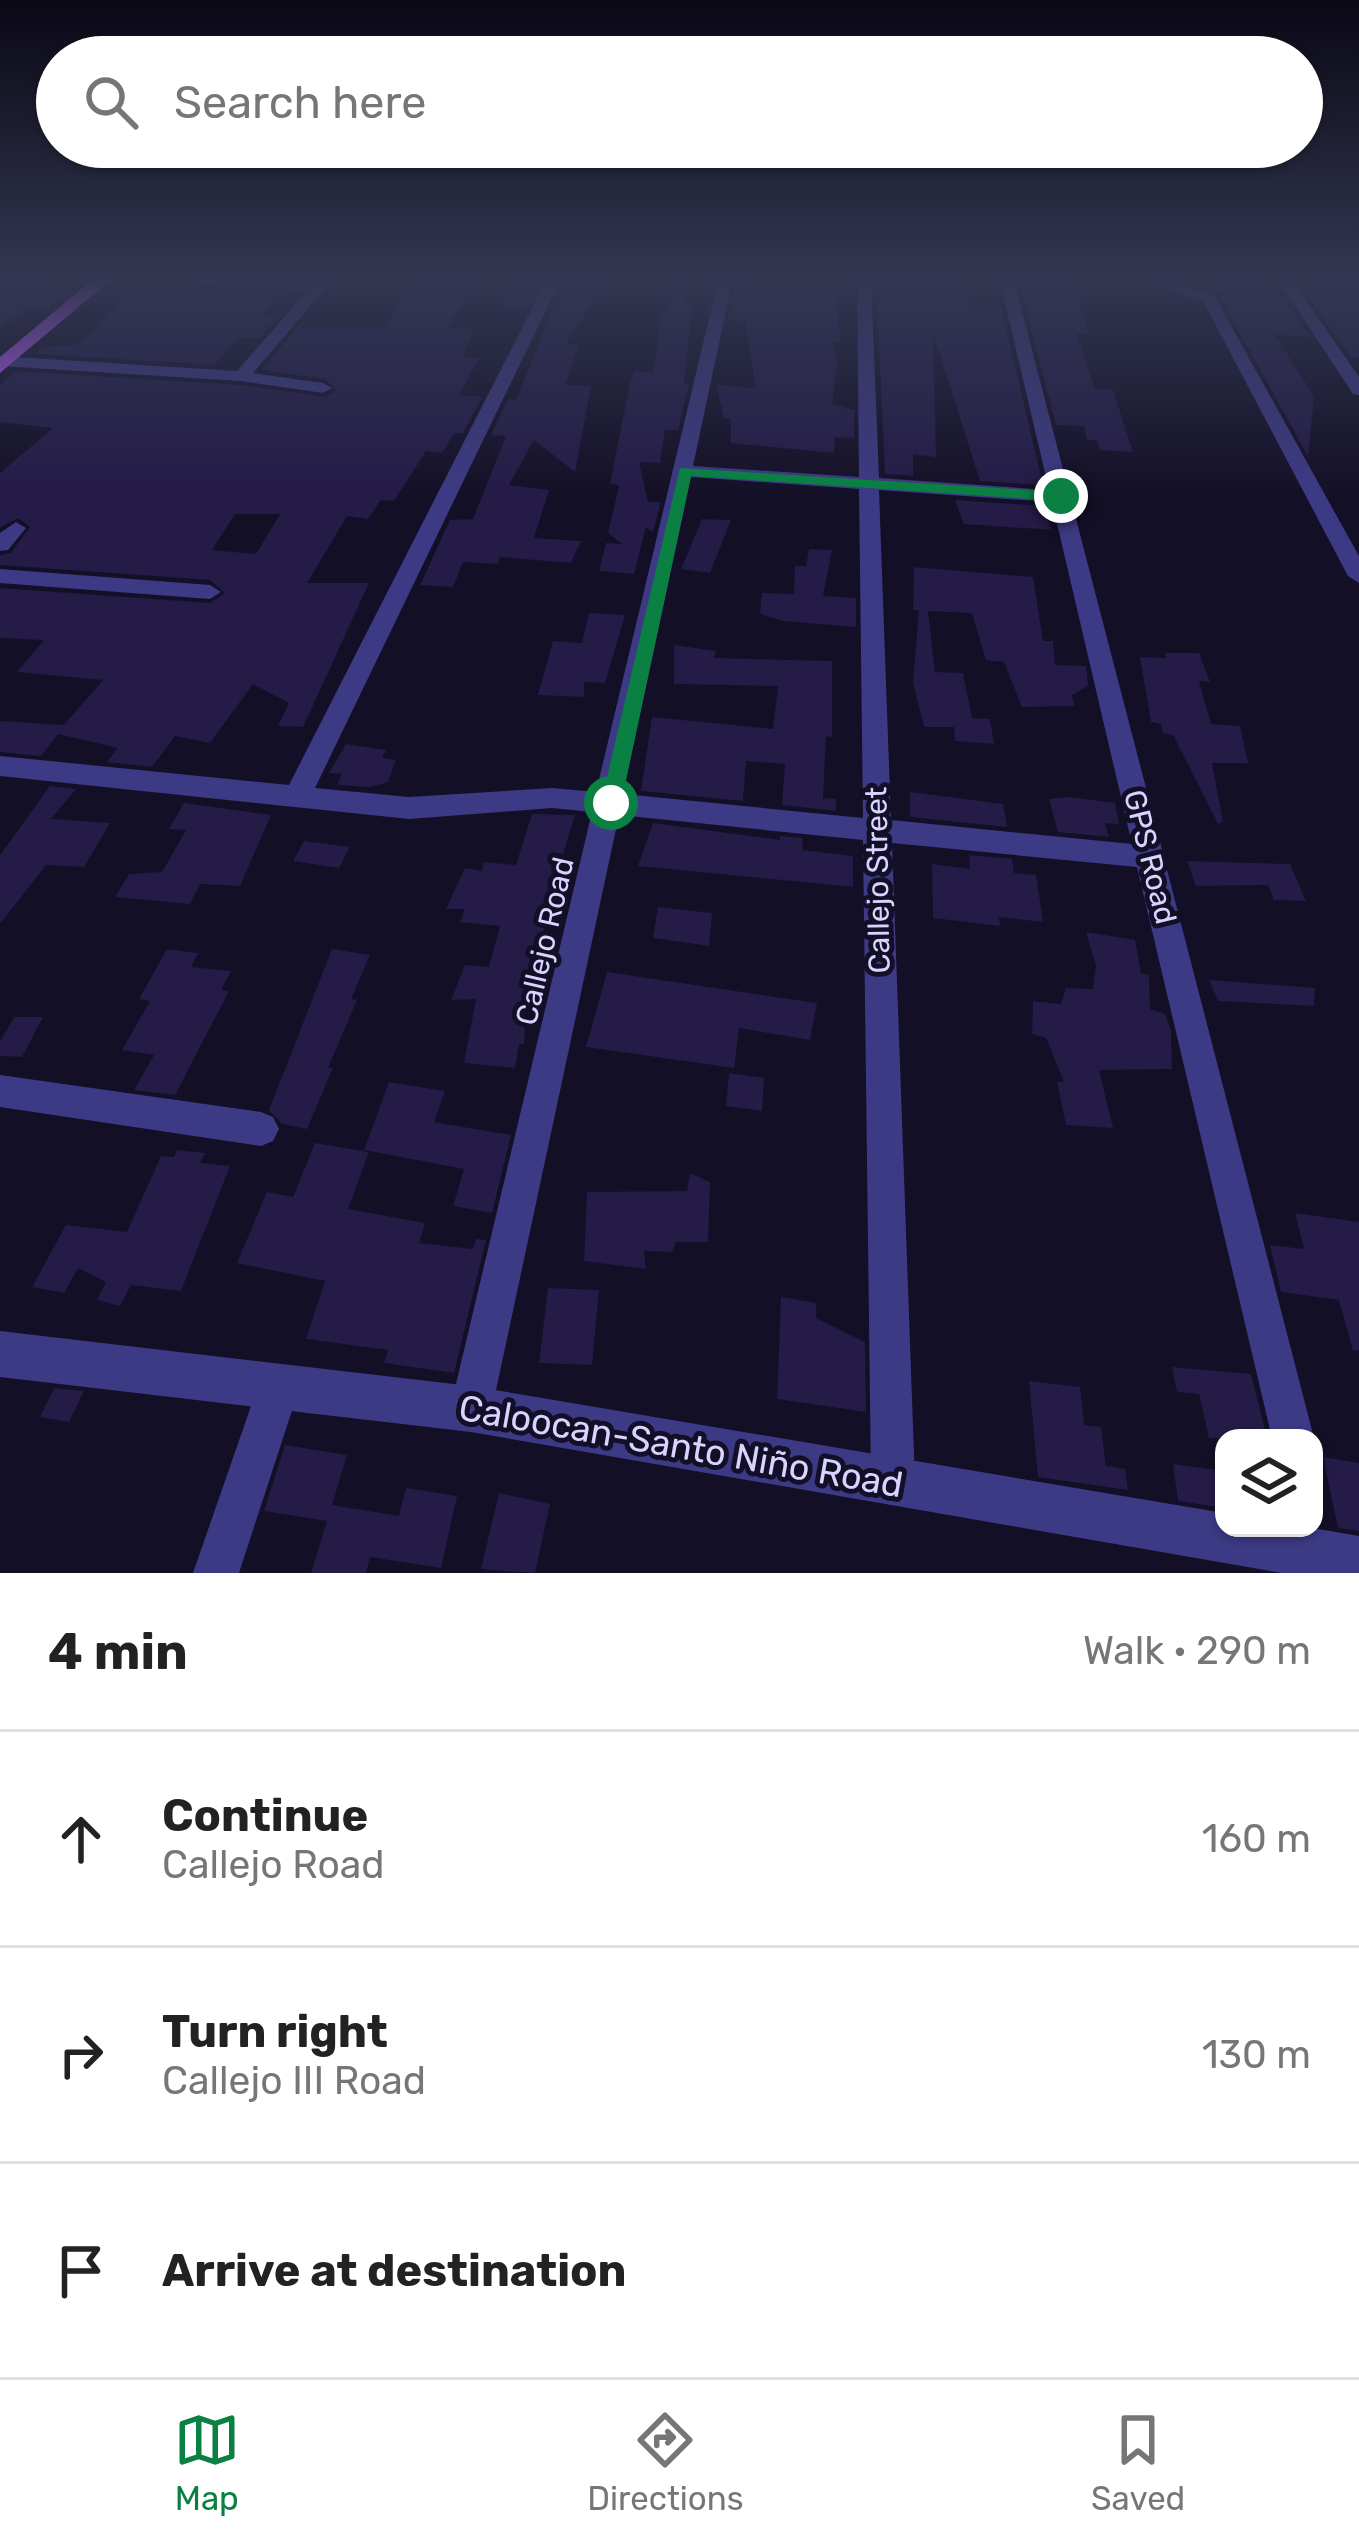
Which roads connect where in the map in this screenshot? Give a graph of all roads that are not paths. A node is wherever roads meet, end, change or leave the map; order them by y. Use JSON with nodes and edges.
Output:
{"nodes":[{"id":1,"x":263,"y":350,"type":"edge"},
{"id":2,"x":519,"y":350,"type":"edge"},
{"id":3,"x":711,"y":350,"type":"edge"},
{"id":4,"x":866,"y":350,"type":"edge"},
{"id":5,"x":1024,"y":350,"type":"edge"},
{"id":6,"x":1237,"y":350,"type":"edge"},
{"id":7,"x":1332,"y":350,"type":"edge"},
{"id":8,"x":2,"y":363,"type":"edge"},
{"id":9,"x":241,"y":376,"type":"junction"},
{"id":10,"x":323,"y":388,"type":"dead end"},
{"id":11,"x":1359,"y":390,"type":"edge"},
{"id":12,"x":685,"y":471,"type":"junction"},
{"id":13,"x":869,"y":482,"type":"junction"},
{"id":14,"x":1061,"y":496,"type":"junction"},
{"id":15,"x":16,"y":528,"type":"dead end"},
{"id":16,"x":0,"y":545,"type":"edge"},
{"id":17,"x":0,"y":576,"type":"edge"},
{"id":18,"x":1359,"y":576,"type":"edge"},
{"id":19,"x":210,"y":592,"type":"dead end"},
{"id":20,"x":0,"y":766,"type":"edge"},
{"id":21,"x":296,"y":799,"type":"junction"},
{"id":22,"x":611,"y":803,"type":"junction"},
{"id":23,"x":877,"y":832,"type":"junction"},
{"id":24,"x":1150,"y":857,"type":"junction"},
{"id":25,"x":0,"y":1091,"type":"edge"},
{"id":26,"x":261,"y":1129,"type":"dead end"},
{"id":27,"x":0,"y":1354,"type":"edge"},
{"id":28,"x":279,"y":1386,"type":"junction"},
{"id":29,"x":471,"y":1409,"type":"junction"},
{"id":30,"x":1291,"y":1429,"type":"edge"},
{"id":31,"x":893,"y":1482,"type":"junction"},
{"id":32,"x":1332,"y":1546,"type":"edge"},
{"id":33,"x":216,"y":1573,"type":"edge"}],
"edges":[{"from":1,"to":9,"type":"street"},
{"from":2,"to":21,"type":"street"},
{"from":3,"to":12,"type":"street","name":"Callejo Road"},
{"from":4,"to":13,"type":"street","name":"Callejo Street"},
{"from":5,"to":14,"type":"street","name":"GPS Road"},
{"from":6,"to":18,"type":"street"},
{"from":7,"to":11,"type":"street"},
{"from":8,"to":9,"type":"street"},
{"from":9,"to":10,"type":"street"},
{"from":12,"to":13,"type":"street"},
{"from":12,"to":22,"type":"street","name":"Callejo Road"},
{"from":13,"to":14,"type":"street"},
{"from":13,"to":23,"type":"street","name":"Callejo Street"},
{"from":14,"to":24,"type":"street","name":"GPS Road"},
{"from":15,"to":16,"type":"street"},
{"from":17,"to":19,"type":"street"},
{"from":20,"to":21,"type":"street"},
{"from":21,"to":22,"type":"street"},
{"from":22,"to":23,"type":"street"},
{"from":22,"to":29,"type":"street","name":"Callejo Road"},
{"from":23,"to":24,"type":"street"},
{"from":23,"to":31,"type":"street","name":"Callejo Street"},
{"from":24,"to":30,"type":"street","name":"GPS Road"},
{"from":25,"to":26,"type":"street"},
{"from":27,"to":28,"type":"street","name":"Caloocan-Santo Niño Road"},
{"from":28,"to":29,"type":"street","name":"Caloocan-Santo Niño Road"},
{"from":28,"to":33,"type":"street"},
{"from":29,"to":31,"type":"street","name":"Caloocan-Santo Niño Road"},
{"from":31,"to":32,"type":"street","name":"Caloocan-Santo Niño Road"}]}
